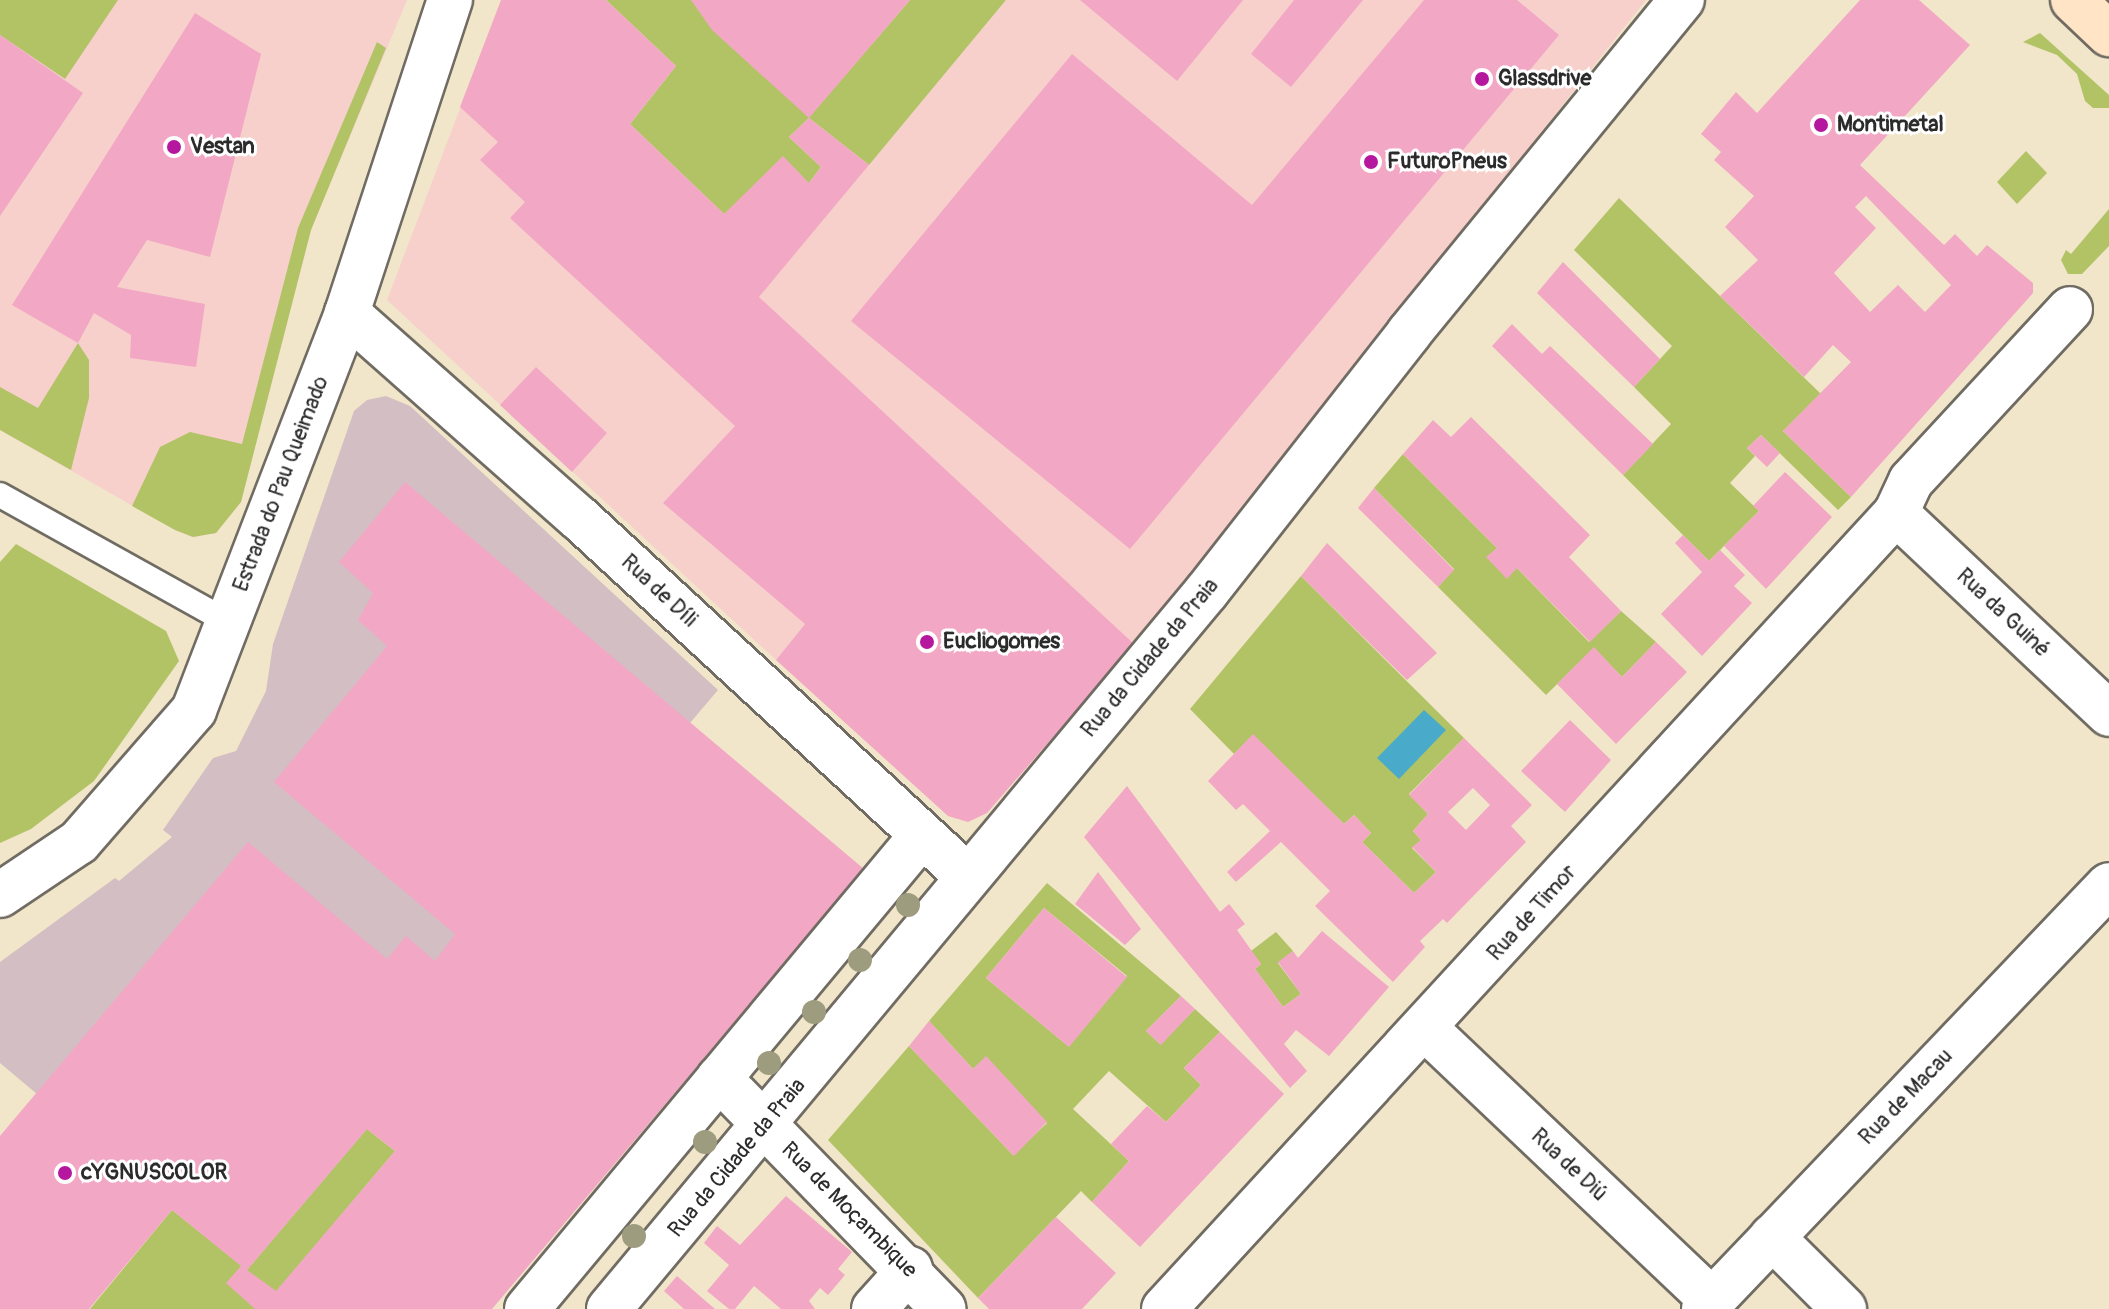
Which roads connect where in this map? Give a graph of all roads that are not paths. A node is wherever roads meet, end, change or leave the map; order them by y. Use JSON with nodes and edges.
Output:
{"nodes":[{"id":1,"x":450,"y":0,"type":"edge"},
{"id":2,"x":1682,"y":0,"type":"edge"},
{"id":3,"x":2073,"y":0,"type":"edge"},
{"id":4,"x":2109,"y":34,"type":"edge"},
{"id":5,"x":2070,"y":309,"type":"dead end"},
{"id":6,"x":347,"y":313,"type":"junction"},
{"id":7,"x":0,"y":495,"type":"edge"},
{"id":8,"x":1896,"y":513,"type":"junction"},
{"id":9,"x":228,"y":622,"type":"junction"},
{"id":10,"x":2109,"y":714,"type":"edge"},
{"id":11,"x":922,"y":835,"type":"junction"},
{"id":12,"x":966,"y":875,"type":"junction"},
{"id":13,"x":2109,"y":885,"type":"edge"},
{"id":14,"x":0,"y":895,"type":"edge"},
{"id":15,"x":1426,"y":1029,"type":"junction"},
{"id":16,"x":719,"y":1078,"type":"junction"},
{"id":17,"x":766,"y":1126,"type":"junction"},
{"id":18,"x":1772,"y":1237,"type":"junction"},
{"id":19,"x":910,"y":1269,"type":"junction"},
{"id":20,"x":1708,"y":1304,"type":"edge"},
{"id":21,"x":527,"y":1309,"type":"edge"},
{"id":22,"x":609,"y":1309,"type":"edge"},
{"id":23,"x":874,"y":1309,"type":"edge"},
{"id":24,"x":944,"y":1309,"type":"edge"},
{"id":25,"x":1164,"y":1309,"type":"edge"},
{"id":26,"x":1844,"y":1309,"type":"edge"}],
"edges":[{"from":1,"to":6,"type":"street","name":"Estrada do Pau Queimado"},
{"from":2,"to":12,"type":"street","name":"Rua da Cidade da Praia"},
{"from":3,"to":4,"type":"main road"},
{"from":5,"to":8,"type":"street","name":"Rua de Timor"},
{"from":6,"to":9,"type":"street","name":"Estrada do Pau Queimado"},
{"from":6,"to":11,"type":"street","name":"Rua de Díli"},
{"from":7,"to":9,"type":"lane"},
{"from":8,"to":10,"type":"street","name":"Rua da Guiné"},
{"from":8,"to":15,"type":"street","name":"Rua de Timor"},
{"from":9,"to":14,"type":"street","name":"Estrada do Pau Queimado"},
{"from":11,"to":12,"type":"street","name":"Rua de Díli"},
{"from":11,"to":16,"type":"street"},
{"from":12,"to":17,"type":"street","name":"Rua da Cidade da Praia"},
{"from":13,"to":18,"type":"street","name":"Rua de Macau"},
{"from":15,"to":20,"type":"street","name":"Rua de Diú"},
{"from":15,"to":25,"type":"street","name":"Rua de Timor"},
{"from":16,"to":17,"type":"street","name":"Rua de Moçambique"},
{"from":16,"to":21,"type":"street"},
{"from":17,"to":19,"type":"street","name":"Rua de Moçambique"},
{"from":17,"to":22,"type":"street","name":"Rua da Cidade da Praia"},
{"from":18,"to":20,"type":"street","name":"Rua de Macau"},
{"from":18,"to":26,"type":"street"},
{"from":19,"to":23,"type":"street"},
{"from":19,"to":24,"type":"street","name":"Rua de Moçambique"}]}
